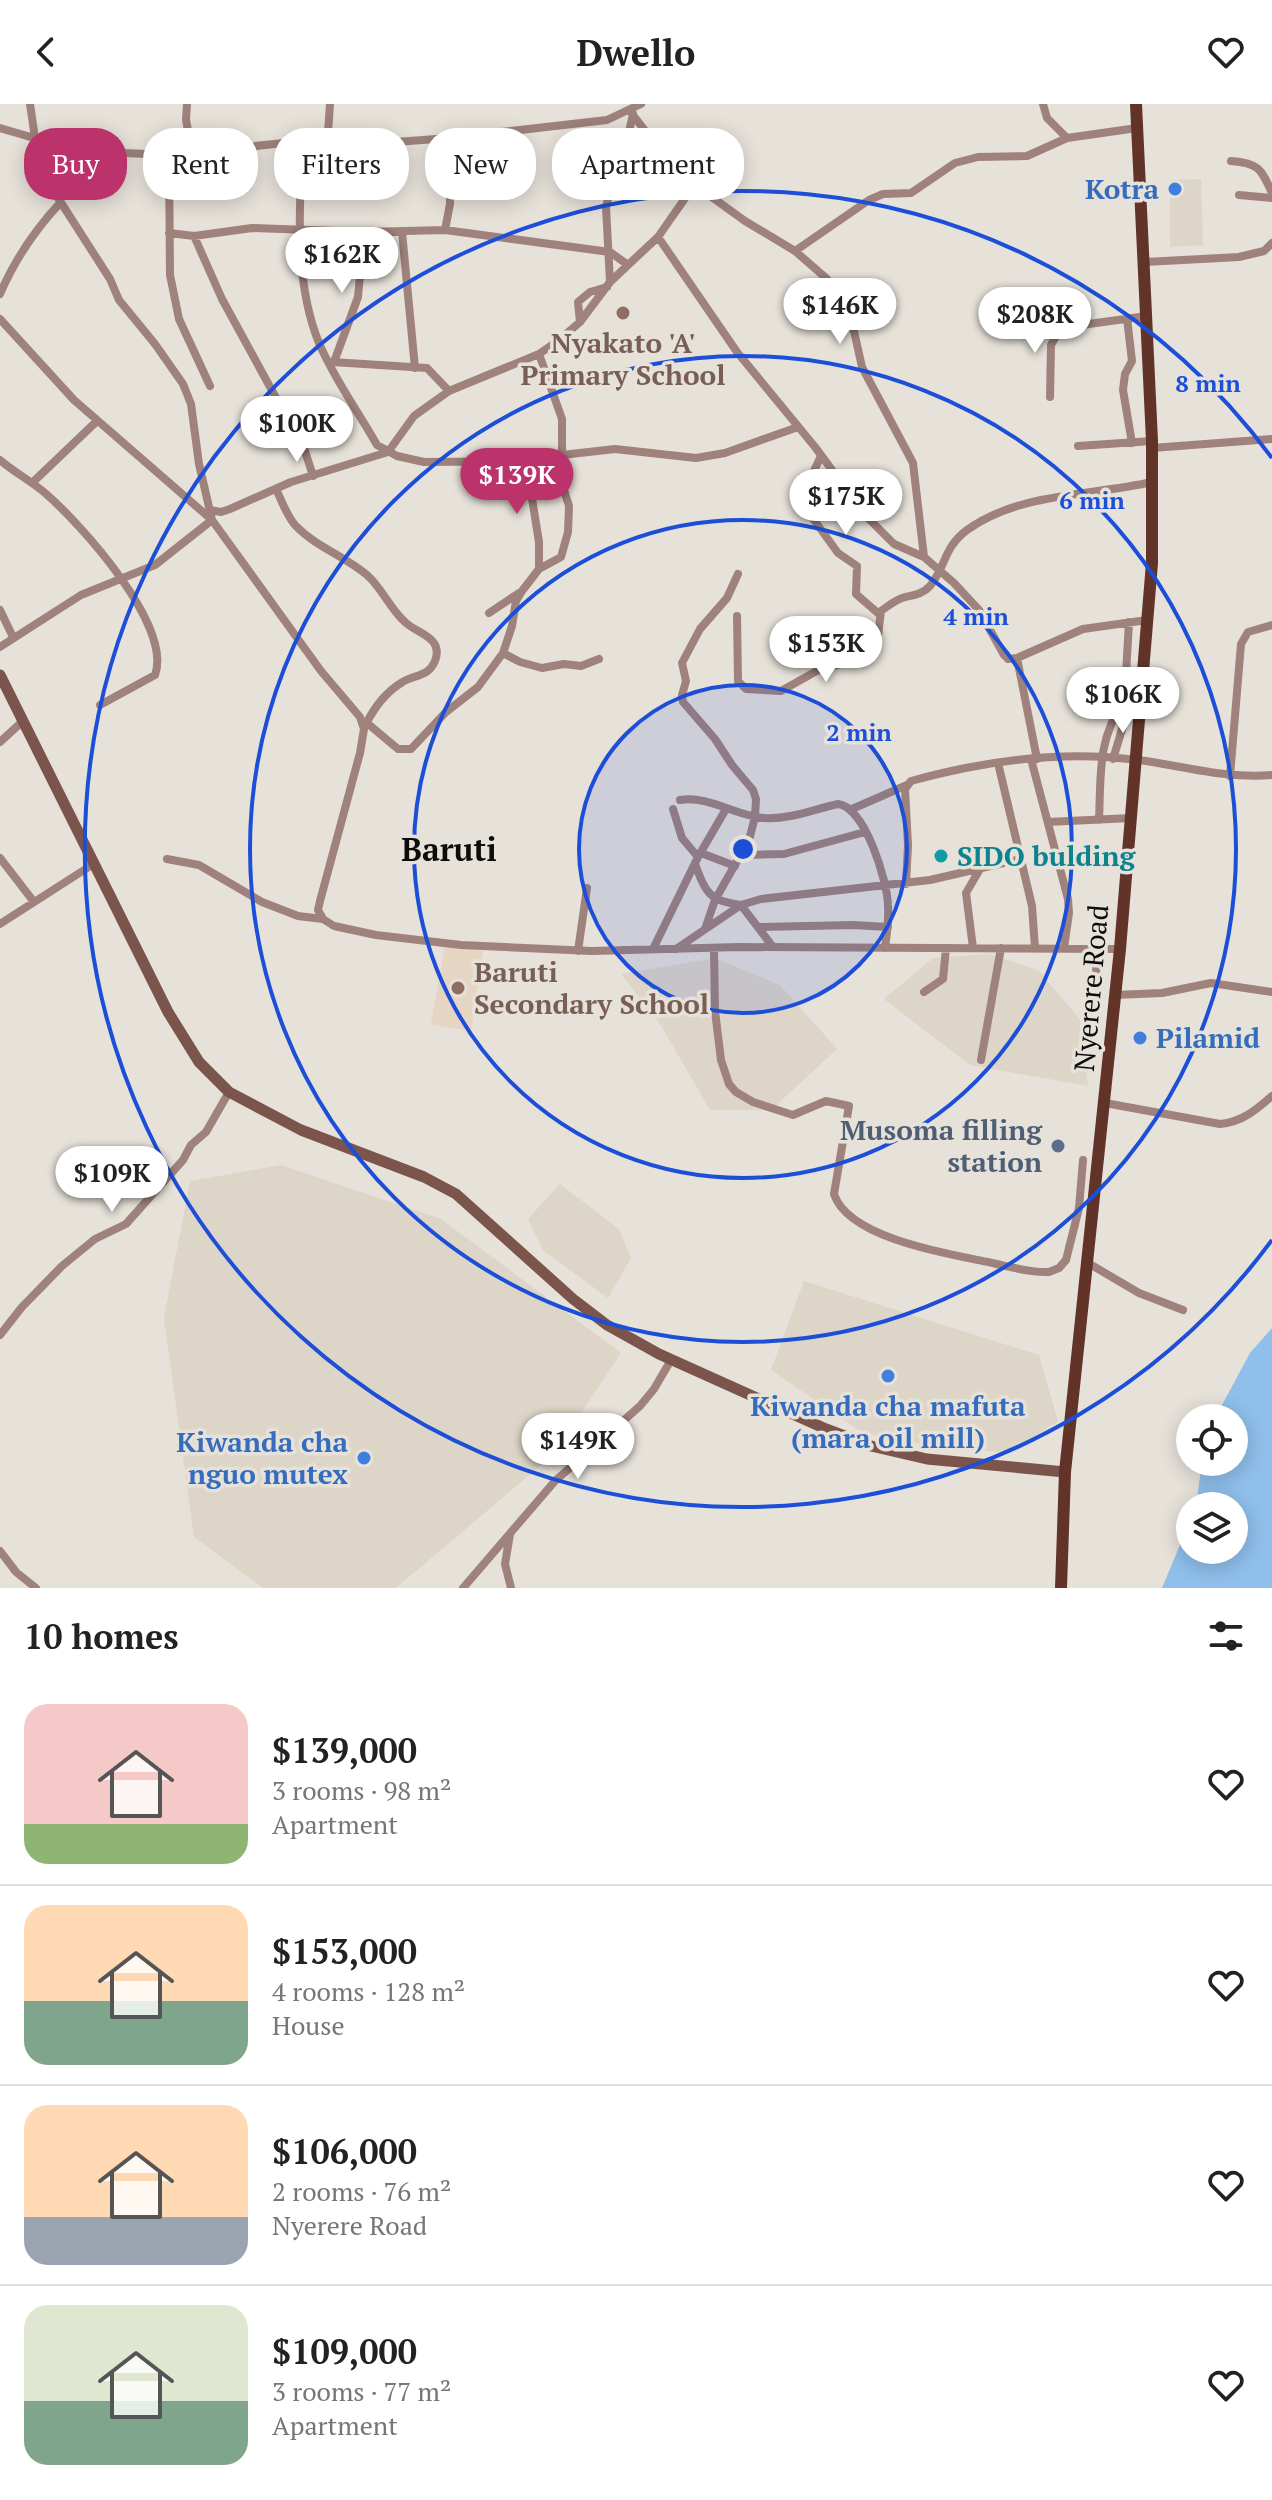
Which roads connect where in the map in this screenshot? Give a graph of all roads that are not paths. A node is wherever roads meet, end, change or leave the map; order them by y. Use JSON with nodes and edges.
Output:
{"nodes":[{"id":1,"x":30,"y":104,"type":"edge"},
{"id":2,"x":187,"y":104,"type":"edge"},
{"id":3,"x":330,"y":104,"type":"edge"},
{"id":4,"x":1043,"y":104,"type":"edge"},
{"id":5,"x":1136,"y":104,"type":"edge"},
{"id":6,"x":637,"y":107,"type":"edge"},
{"id":7,"x":0,"y":128,"type":"edge"},
{"id":8,"x":34,"y":128,"type":"edge"},
{"id":9,"x":188,"y":128,"type":"edge"},
{"id":10,"x":328,"y":128,"type":"edge"},
{"id":11,"x":536,"y":128,"type":"edge"},
{"id":12,"x":650,"y":128,"type":"edge"},
{"id":13,"x":1137,"y":128,"type":"junction"},
{"id":14,"x":24,"y":135,"type":"edge"},
{"id":15,"x":1067,"y":138,"type":"junction"},
{"id":16,"x":1231,"y":161,"type":"dead end"},
{"id":17,"x":1239,"y":195,"type":"dead end"},
{"id":18,"x":1272,"y":196,"type":"edge"},
{"id":19,"x":58,"y":200,"type":"edge"},
{"id":20,"x":169,"y":200,"type":"edge"},
{"id":21,"x":300,"y":200,"type":"edge"},
{"id":22,"x":450,"y":200,"type":"edge"},
{"id":23,"x":684,"y":200,"type":"edge"},
{"id":24,"x":716,"y":200,"type":"edge"},
{"id":25,"x":60,"y":203,"type":"junction"},
{"id":26,"x":298,"y":229,"type":"junction"},
{"id":27,"x":445,"y":230,"type":"junction"},
{"id":28,"x":364,"y":232,"type":"junction"},
{"id":29,"x":402,"y":232,"type":"junction"},
{"id":30,"x":169,"y":233,"type":"junction"},
{"id":31,"x":194,"y":236,"type":"junction"},
{"id":32,"x":658,"y":237,"type":"junction"},
{"id":33,"x":1272,"y":243,"type":"edge"},
{"id":34,"x":795,"y":251,"type":"junction"},
{"id":35,"x":610,"y":252,"type":"junction"},
{"id":36,"x":1145,"y":262,"type":"junction"},
{"id":37,"x":628,"y":265,"type":"junction"},
{"id":38,"x":608,"y":284,"type":"junction"},
{"id":39,"x":0,"y":294,"type":"edge"},
{"id":40,"x":1147,"y":316,"type":"junction"},
{"id":41,"x":1127,"y":318,"type":"junction"},
{"id":42,"x":0,"y":319,"type":"edge"},
{"id":43,"x":580,"y":322,"type":"junction"},
{"id":44,"x":1001,"y":326,"type":"dead end"},
{"id":45,"x":1061,"y":327,"type":"junction"},
{"id":46,"x":539,"y":354,"type":"junction"},
{"id":47,"x":331,"y":362,"type":"junction"},
{"id":48,"x":415,"y":368,"type":"junction"},
{"id":49,"x":210,"y":386,"type":"dead end"},
{"id":50,"x":449,"y":391,"type":"junction"},
{"id":51,"x":1050,"y":397,"type":"dead end"},
{"id":52,"x":97,"y":421,"type":"junction"},
{"id":53,"x":798,"y":427,"type":"junction"},
{"id":54,"x":1270,"y":440,"type":"edge"},
{"id":55,"x":1132,"y":443,"type":"junction"},
{"id":56,"x":1152,"y":444,"type":"junction"},
{"id":57,"x":1078,"y":446,"type":"dead end"},
{"id":58,"x":388,"y":452,"type":"junction"},
{"id":59,"x":821,"y":456,"type":"junction"},
{"id":60,"x":558,"y":457,"type":"junction"},
{"id":61,"x":0,"y":460,"type":"edge"},
{"id":62,"x":526,"y":461,"type":"junction"},
{"id":63,"x":313,"y":476,"type":"junction"},
{"id":64,"x":1152,"y":482,"type":"junction"},
{"id":65,"x":32,"y":483,"type":"junction"},
{"id":66,"x":276,"y":489,"type":"junction"},
{"id":67,"x":210,"y":510,"type":"junction"},
{"id":68,"x":212,"y":520,"type":"junction"},
{"id":69,"x":924,"y":557,"type":"junction"},
{"id":70,"x":939,"y":568,"type":"junction"},
{"id":71,"x":539,"y":569,"type":"junction"},
{"id":72,"x":738,"y":574,"type":"dead end"},
{"id":73,"x":122,"y":577,"type":"junction"},
{"id":74,"x":522,"y":591,"type":"junction"},
{"id":75,"x":0,"y":610,"type":"edge"},
{"id":76,"x":489,"y":613,"type":"dead end"},
{"id":77,"x":879,"y":614,"type":"junction"},
{"id":78,"x":737,"y":616,"type":"dead end"},
{"id":79,"x":1147,"y":620,"type":"junction"},
{"id":80,"x":1129,"y":622,"type":"junction"},
{"id":81,"x":1272,"y":625,"type":"edge"},
{"id":82,"x":13,"y":637,"type":"junction"},
{"id":83,"x":0,"y":647,"type":"edge"},
{"id":84,"x":503,"y":653,"type":"junction"},
{"id":85,"x":1017,"y":658,"type":"junction"},
{"id":86,"x":599,"y":659,"type":"dead end"},
{"id":87,"x":0,"y":675,"type":"edge"},
{"id":88,"x":1124,"y":702,"type":"junction"},
{"id":89,"x":100,"y":705,"type":"dead end"},
{"id":90,"x":23,"y":721,"type":"junction"},
{"id":91,"x":365,"y":726,"type":"junction"},
{"id":92,"x":0,"y":742,"type":"edge"},
{"id":93,"x":1101,"y":758,"type":"junction"},
{"id":94,"x":1034,"y":759,"type":"junction"},
{"id":95,"x":1113,"y":759,"type":"junction"},
{"id":96,"x":1136,"y":759,"type":"junction"},
{"id":97,"x":998,"y":763,"type":"junction"},
{"id":98,"x":1272,"y":775,"type":"edge"},
{"id":99,"x":1230,"y":776,"type":"junction"},
{"id":100,"x":907,"y":785,"type":"junction"},
{"id":101,"x":680,"y":800,"type":"dead end"},
{"id":102,"x":673,"y":809,"type":"dead end"},
{"id":103,"x":726,"y":809,"type":"junction"},
{"id":104,"x":852,"y":809,"type":"junction"},
{"id":105,"x":755,"y":817,"type":"junction"},
{"id":106,"x":1131,"y":818,"type":"junction"},
{"id":107,"x":1099,"y":820,"type":"junction"},
{"id":108,"x":1048,"y":822,"type":"junction"},
{"id":109,"x":865,"y":832,"type":"junction"},
{"id":110,"x":743,"y":855,"type":"junction"},
{"id":111,"x":0,"y":858,"type":"edge"},
{"id":112,"x":698,"y":858,"type":"junction"},
{"id":113,"x":167,"y":859,"type":"dead end"},
{"id":114,"x":1021,"y":859,"type":"junction"},
{"id":115,"x":95,"y":863,"type":"junction"},
{"id":116,"x":735,"y":866,"type":"junction"},
{"id":117,"x":981,"y":868,"type":"junction"},
{"id":118,"x":906,"y":884,"type":"junction"},
{"id":119,"x":886,"y":886,"type":"junction"},
{"id":120,"x":587,"y":888,"type":"dead end"},
{"id":121,"x":715,"y":900,"type":"junction"},
{"id":122,"x":34,"y":902,"type":"junction"},
{"id":123,"x":741,"y":905,"type":"junction"},
{"id":124,"x":323,"y":919,"type":"junction"},
{"id":125,"x":0,"y":924,"type":"edge"},
{"id":126,"x":759,"y":927,"type":"junction"},
{"id":127,"x":888,"y":927,"type":"junction"},
{"id":128,"x":705,"y":929,"type":"junction"},
{"id":129,"x":773,"y":947,"type":"junction"},
{"id":130,"x":885,"y":948,"type":"junction"},
{"id":131,"x":946,"y":948,"type":"junction"},
{"id":132,"x":973,"y":948,"type":"junction"},
{"id":133,"x":1001,"y":948,"type":"junction"},
{"id":134,"x":1035,"y":948,"type":"junction"},
{"id":135,"x":1064,"y":948,"type":"junction"},
{"id":136,"x":653,"y":949,"type":"junction"},
{"id":137,"x":676,"y":949,"type":"junction"},
{"id":138,"x":714,"y":949,"type":"junction"},
{"id":139,"x":1097,"y":949,"type":"junction"},
{"id":140,"x":1120,"y":949,"type":"junction"},
{"id":141,"x":578,"y":951,"type":"junction"},
{"id":142,"x":924,"y":992,"type":"dead end"},
{"id":143,"x":1272,"y":992,"type":"edge"},
{"id":144,"x":1115,"y":995,"type":"junction"},
{"id":145,"x":1094,"y":1030,"type":"dead end"},
{"id":146,"x":981,"y":1060,"type":"dead end"},
{"id":147,"x":229,"y":1092,"type":"junction"},
{"id":148,"x":1272,"y":1096,"type":"edge"},
{"id":149,"x":1105,"y":1103,"type":"junction"},
{"id":150,"x":1083,"y":1160,"type":"dead end"},
{"id":151,"x":1088,"y":1263,"type":"junction"},
{"id":152,"x":1183,"y":1310,"type":"dead end"},
{"id":153,"x":0,"y":1335,"type":"edge"},
{"id":154,"x":671,"y":1360,"type":"junction"},
{"id":155,"x":1065,"y":1472,"type":"junction"},
{"id":156,"x":510,"y":1533,"type":"junction"},
{"id":157,"x":0,"y":1551,"type":"edge"},
{"id":158,"x":36,"y":1588,"type":"edge"},
{"id":159,"x":463,"y":1588,"type":"edge"},
{"id":160,"x":511,"y":1588,"type":"edge"},
{"id":161,"x":1061,"y":1588,"type":"edge"}],
"edges":[{"from":1,"to":8,"type":"street"},
{"from":2,"to":9,"type":"street"},
{"from":3,"to":10,"type":"street"},
{"from":4,"to":15,"type":"street"},
{"from":5,"to":13,"type":"main road","name":"Nyerere Road"},
{"from":6,"to":11,"type":"street"},
{"from":6,"to":12,"type":"street"},
{"from":6,"to":35,"type":"street"},
{"from":7,"to":14,"type":"street"},
{"from":13,"to":15,"type":"street"},
{"from":13,"to":36,"type":"main road","name":"Nyerere Road"},
{"from":15,"to":34,"type":"street"},
{"from":16,"to":18,"type":"street"},
{"from":17,"to":18,"type":"street"},
{"from":19,"to":25,"type":"street"},
{"from":20,"to":30,"type":"street"},
{"from":21,"to":26,"type":"street"},
{"from":22,"to":27,"type":"street"},
{"from":23,"to":32,"type":"street"},
{"from":24,"to":34,"type":"street"},
{"from":25,"to":39,"type":"street"},
{"from":25,"to":67,"type":"street"},
{"from":26,"to":28,"type":"street"},
{"from":26,"to":31,"type":"street"},
{"from":26,"to":47,"type":"street"},
{"from":27,"to":29,"type":"street"},
{"from":27,"to":35,"type":"street"},
{"from":28,"to":29,"type":"street"},
{"from":28,"to":47,"type":"street"},
{"from":29,"to":48,"type":"street"},
{"from":30,"to":31,"type":"street"},
{"from":30,"to":49,"type":"street"},
{"from":31,"to":63,"type":"street"},
{"from":32,"to":37,"type":"street"},
{"from":32,"to":53,"type":"street"},
{"from":33,"to":36,"type":"street"},
{"from":34,"to":69,"type":"street"},
{"from":35,"to":37,"type":"street"},
{"from":35,"to":38,"type":"street"},
{"from":36,"to":40,"type":"main road","name":"Nyerere Road"},
{"from":37,"to":38,"type":"street"},
{"from":38,"to":43,"type":"street"},
{"from":38,"to":43,"type":"street"},
{"from":40,"to":41,"type":"street"},
{"from":40,"to":56,"type":"main road","name":"Nyerere Road"},
{"from":41,"to":45,"type":"street"},
{"from":41,"to":55,"type":"street"},
{"from":42,"to":52,"type":"street"},
{"from":43,"to":46,"type":"street"},
{"from":44,"to":45,"type":"street"},
{"from":45,"to":51,"type":"street"},
{"from":46,"to":50,"type":"street"},
{"from":46,"to":60,"type":"street"},
{"from":47,"to":48,"type":"street"},
{"from":47,"to":58,"type":"street"},
{"from":48,"to":50,"type":"street"},
{"from":50,"to":58,"type":"street"},
{"from":52,"to":65,"type":"street"},
{"from":52,"to":68,"type":"street"},
{"from":53,"to":59,"type":"street"},
{"from":53,"to":60,"type":"street"},
{"from":54,"to":56,"type":"street"},
{"from":55,"to":56,"type":"street"},
{"from":55,"to":57,"type":"street"},
{"from":56,"to":64,"type":"main road","name":"Nyerere Road"},
{"from":58,"to":62,"type":"street"},
{"from":58,"to":63,"type":"street"},
{"from":59,"to":69,"type":"street"},
{"from":59,"to":77,"type":"street"},
{"from":60,"to":62,"type":"street"},
{"from":60,"to":71,"type":"street"},
{"from":61,"to":65,"type":"street"},
{"from":62,"to":71,"type":"street"},
{"from":63,"to":66,"type":"street"},
{"from":64,"to":70,"type":"street"},
{"from":64,"to":79,"type":"main road","name":"Nyerere Road"},
{"from":65,"to":73,"type":"street"},
{"from":66,"to":67,"type":"street"},
{"from":66,"to":91,"type":"street"},
{"from":67,"to":68,"type":"street"},
{"from":68,"to":73,"type":"street"},
{"from":68,"to":91,"type":"street"},
{"from":69,"to":70,"type":"street"},
{"from":70,"to":77,"type":"street"},
{"from":70,"to":85,"type":"street"},
{"from":71,"to":74,"type":"street"},
{"from":72,"to":105,"type":"street"},
{"from":73,"to":82,"type":"street"},
{"from":73,"to":89,"type":"street"},
{"from":74,"to":76,"type":"street"},
{"from":74,"to":84,"type":"street"},
{"from":75,"to":82,"type":"street"},
{"from":77,"to":78,"type":"street"},
{"from":79,"to":80,"type":"street"},
{"from":79,"to":96,"type":"main road","name":"Nyerere Road"},
{"from":80,"to":85,"type":"street"},
{"from":80,"to":88,"type":"street"},
{"from":81,"to":99,"type":"street"},
{"from":82,"to":83,"type":"street"},
{"from":84,"to":86,"type":"street"},
{"from":84,"to":91,"type":"street"},
{"from":85,"to":94,"type":"street"},
{"from":87,"to":90,"type":"street"},
{"from":88,"to":93,"type":"street"},
{"from":88,"to":95,"type":"street"},
{"from":90,"to":92,"type":"street"},
{"from":90,"to":115,"type":"street"},
{"from":91,"to":124,"type":"street"},
{"from":93,"to":94,"type":"street"},
{"from":93,"to":95,"type":"street"},
{"from":93,"to":107,"type":"street"},
{"from":94,"to":97,"type":"street"},
{"from":94,"to":108,"type":"street"},
{"from":95,"to":96,"type":"street"},
{"from":96,"to":99,"type":"street"},
{"from":96,"to":106,"type":"main road","name":"Nyerere Road"},
{"from":97,"to":100,"type":"street"},
{"from":97,"to":114,"type":"street"},
{"from":98,"to":99,"type":"street"},
{"from":100,"to":104,"type":"street"},
{"from":100,"to":118,"type":"street"},
{"from":101,"to":103,"type":"street"},
{"from":102,"to":112,"type":"street"},
{"from":103,"to":105,"type":"street"},
{"from":103,"to":112,"type":"street"},
{"from":104,"to":105,"type":"street"},
{"from":104,"to":109,"type":"street"},
{"from":105,"to":110,"type":"street"},
{"from":106,"to":107,"type":"street"},
{"from":106,"to":140,"type":"main road","name":"Nyerere Road"},
{"from":107,"to":108,"type":"street"},
{"from":108,"to":135,"type":"street"},
{"from":109,"to":110,"type":"street"},
{"from":109,"to":119,"type":"street"},
{"from":110,"to":116,"type":"street"},
{"from":111,"to":122,"type":"street"},
{"from":112,"to":116,"type":"street"},
{"from":112,"to":121,"type":"street"},
{"from":112,"to":136,"type":"street"},
{"from":113,"to":124,"type":"street"},
{"from":114,"to":117,"type":"street"},
{"from":114,"to":134,"type":"street"},
{"from":115,"to":122,"type":"street"},
{"from":115,"to":147,"type":"street"},
{"from":116,"to":121,"type":"street"},
{"from":117,"to":118,"type":"street"},
{"from":117,"to":132,"type":"street"},
{"from":118,"to":119,"type":"street"},
{"from":119,"to":123,"type":"street"},
{"from":119,"to":127,"type":"street"},
{"from":120,"to":141,"type":"street"},
{"from":121,"to":123,"type":"street"},
{"from":121,"to":128,"type":"street"},
{"from":122,"to":125,"type":"street"},
{"from":123,"to":126,"type":"street"},
{"from":123,"to":128,"type":"street"},
{"from":124,"to":141,"type":"street"},
{"from":126,"to":127,"type":"street"},
{"from":126,"to":129,"type":"street"},
{"from":127,"to":130,"type":"street"},
{"from":128,"to":137,"type":"street"},
{"from":129,"to":130,"type":"street"},
{"from":129,"to":138,"type":"street"},
{"from":130,"to":131,"type":"street"},
{"from":131,"to":132,"type":"street"},
{"from":131,"to":142,"type":"street"},
{"from":132,"to":133,"type":"street"},
{"from":133,"to":134,"type":"street"},
{"from":133,"to":146,"type":"street"},
{"from":134,"to":135,"type":"street"},
{"from":135,"to":139,"type":"street"},
{"from":136,"to":137,"type":"street"},
{"from":136,"to":141,"type":"street"},
{"from":137,"to":138,"type":"street"},
{"from":138,"to":150,"type":"street"},
{"from":139,"to":140,"type":"street"},
{"from":139,"to":145,"type":"street"},
{"from":140,"to":144,"type":"main road","name":"Nyerere Road"},
{"from":143,"to":144,"type":"street"},
{"from":144,"to":149,"type":"main road","name":"Nyerere Road"},
{"from":147,"to":153,"type":"street"},
{"from":147,"to":154,"type":"street"},
{"from":148,"to":149,"type":"street"},
{"from":149,"to":151,"type":"main road","name":"Nyerere Road"},
{"from":151,"to":152,"type":"street"},
{"from":151,"to":155,"type":"main road","name":"Nyerere Road"},
{"from":154,"to":155,"type":"street"},
{"from":154,"to":156,"type":"street"},
{"from":155,"to":161,"type":"main road","name":"Nyerere Road"},
{"from":156,"to":159,"type":"street"},
{"from":156,"to":160,"type":"street"},
{"from":157,"to":158,"type":"street"}]}
